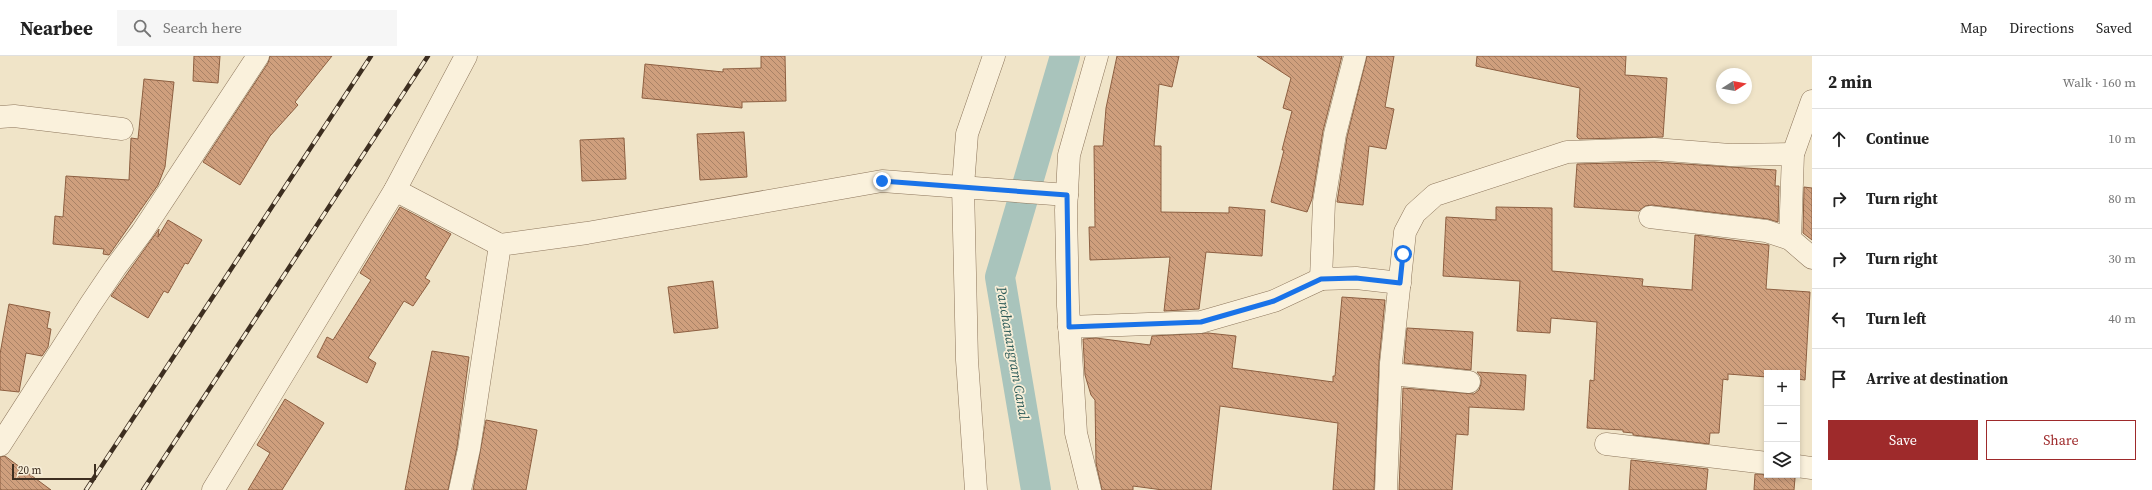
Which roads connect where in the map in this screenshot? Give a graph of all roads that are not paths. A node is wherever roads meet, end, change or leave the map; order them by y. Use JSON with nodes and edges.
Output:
{"nodes":[{"id":1,"x":258,"y":56,"type":"edge"},
{"id":2,"x":466,"y":56,"type":"edge"},
{"id":3,"x":994,"y":56,"type":"edge"},
{"id":4,"x":1097,"y":56,"type":"edge"},
{"id":5,"x":1355,"y":56,"type":"edge"},
{"id":6,"x":1812,"y":101,"type":"edge"},
{"id":7,"x":0,"y":117,"type":"edge"},
{"id":8,"x":122,"y":129,"type":"dead end"},
{"id":9,"x":1793,"y":154,"type":"junction"},
{"id":10,"x":963,"y":186,"type":"junction"},
{"id":11,"x":395,"y":190,"type":"junction"},
{"id":12,"x":1067,"y":195,"type":"junction"},
{"id":13,"x":1650,"y":216,"type":"dead end"},
{"id":14,"x":1790,"y":239,"type":"junction"},
{"id":15,"x":500,"y":245,"type":"junction"},
{"id":16,"x":1812,"y":258,"type":"edge"},
{"id":17,"x":1321,"y":279,"type":"junction"},
{"id":18,"x":1400,"y":283,"type":"junction"},
{"id":19,"x":1069,"y":327,"type":"junction"},
{"id":20,"x":1391,"y":374,"type":"junction"},
{"id":21,"x":1470,"y":382,"type":"dead end"},
{"id":22,"x":1606,"y":444,"type":"dead end"},
{"id":23,"x":0,"y":445,"type":"edge"},
{"id":24,"x":1764,"y":463,"type":"edge"},
{"id":25,"x":1800,"y":466,"type":"edge"},
{"id":26,"x":1812,"y":468,"type":"edge"},
{"id":27,"x":213,"y":490,"type":"edge"},
{"id":28,"x":460,"y":490,"type":"edge"},
{"id":29,"x":976,"y":490,"type":"edge"},
{"id":30,"x":1090,"y":490,"type":"edge"},
{"id":31,"x":1386,"y":490,"type":"edge"}],
"edges":[{"from":1,"to":23,"type":"street"},
{"from":2,"to":11,"type":"street"},
{"from":3,"to":10,"type":"street"},
{"from":4,"to":12,"type":"street"},
{"from":5,"to":17,"type":"street"},
{"from":6,"to":9,"type":"street"},
{"from":7,"to":8,"type":"street"},
{"from":9,"to":14,"type":"street"},
{"from":9,"to":18,"type":"street"},
{"from":10,"to":12,"type":"street"},
{"from":10,"to":15,"type":"street"},
{"from":10,"to":29,"type":"street"},
{"from":11,"to":15,"type":"street"},
{"from":11,"to":27,"type":"street"},
{"from":12,"to":19,"type":"street"},
{"from":13,"to":14,"type":"street"},
{"from":14,"to":16,"type":"street"},
{"from":15,"to":28,"type":"street"},
{"from":17,"to":18,"type":"street"},
{"from":17,"to":19,"type":"street"},
{"from":18,"to":20,"type":"street"},
{"from":19,"to":30,"type":"street"},
{"from":20,"to":21,"type":"street"},
{"from":20,"to":31,"type":"street"},
{"from":22,"to":24,"type":"street"},
{"from":25,"to":26,"type":"street"}]}
